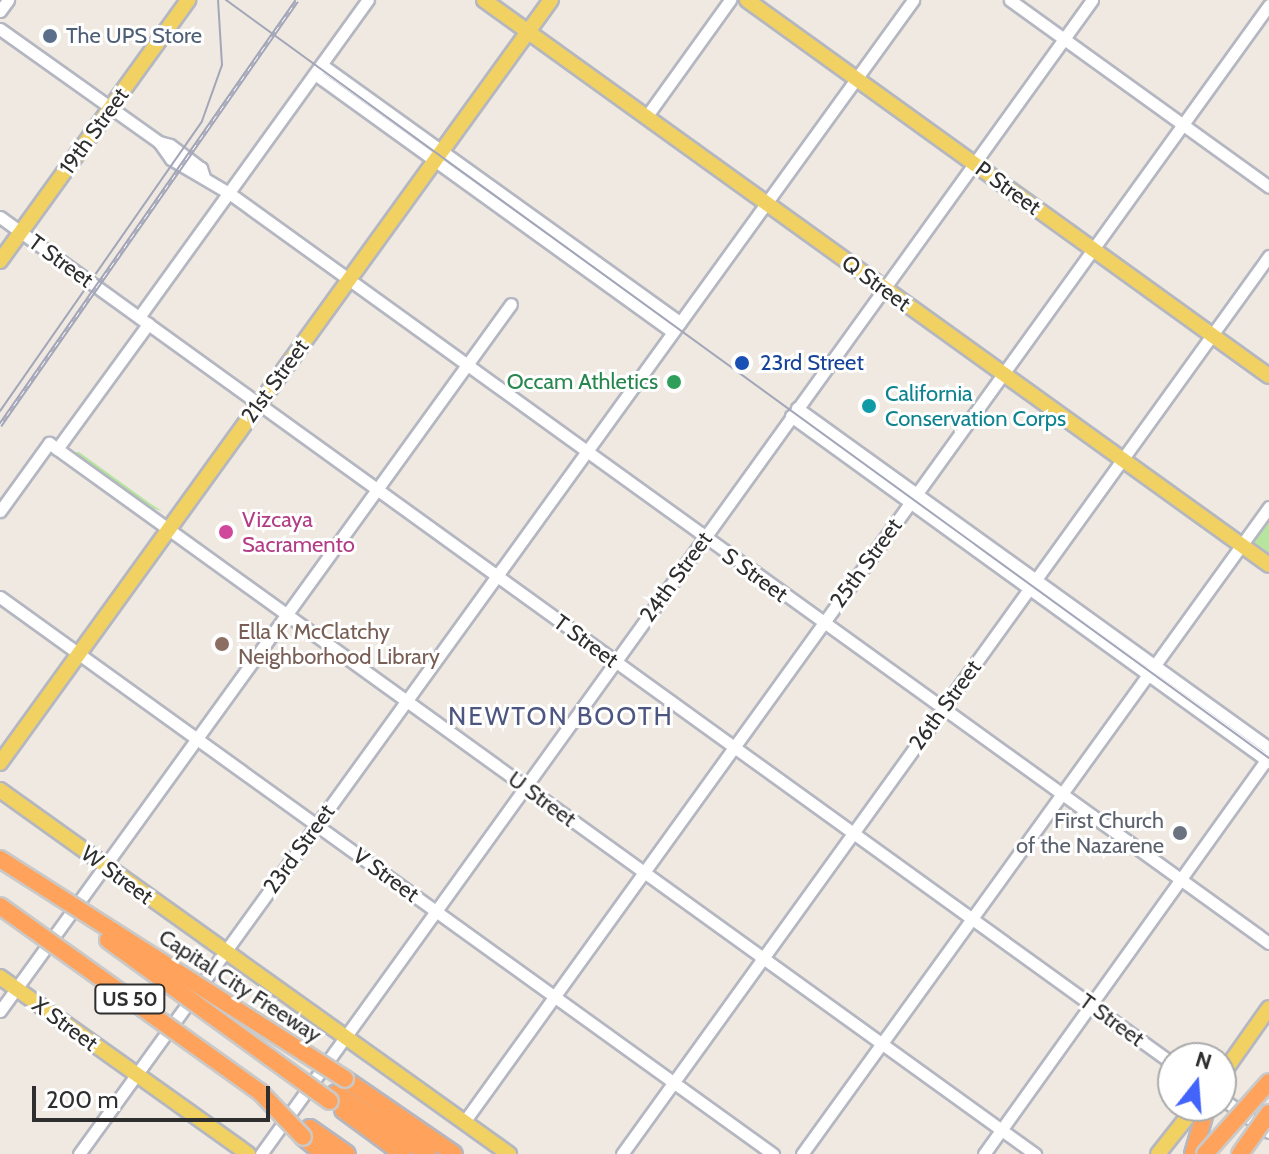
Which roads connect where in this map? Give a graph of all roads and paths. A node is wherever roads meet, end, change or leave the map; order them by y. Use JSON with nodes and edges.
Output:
{"nodes":[{"id":1,"x":8,"y":0,"type":"edge"},
{"id":2,"x":188,"y":0,"type":"edge"},
{"id":3,"x":368,"y":0,"type":"edge"},
{"id":4,"x":484,"y":0,"type":"edge"},
{"id":5,"x":551,"y":0,"type":"edge"},
{"id":6,"x":730,"y":0,"type":"edge"},
{"id":7,"x":747,"y":0,"type":"edge"},
{"id":8,"x":913,"y":0,"type":"edge"},
{"id":9,"x":1010,"y":0,"type":"edge"},
{"id":10,"x":1092,"y":0,"type":"edge"},
{"id":11,"x":1269,"y":5,"type":"edge"},
{"id":12,"x":0,"y":11,"type":"edge"},
{"id":13,"x":0,"y":29,"type":"edge"},
{"id":14,"x":528,"y":32,"type":"junction"},
{"id":15,"x":1064,"y":39,"type":"junction"},
{"id":16,"x":318,"y":70,"type":"junction"},
{"id":17,"x":855,"y":77,"type":"junction"},
{"id":18,"x":110,"y":108,"type":"junction"},
{"id":19,"x":646,"y":117,"type":"junction"},
{"id":20,"x":1183,"y":126,"type":"junction"},
{"id":21,"x":438,"y":156,"type":"junction"},
{"id":22,"x":974,"y":163,"type":"junction"},
{"id":23,"x":1269,"y":187,"type":"edge"},
{"id":24,"x":229,"y":193,"type":"junction"},
{"id":25,"x":766,"y":203,"type":"junction"},
{"id":26,"x":0,"y":217,"type":"edge"},
{"id":27,"x":21,"y":232,"type":"junction"},
{"id":28,"x":1092,"y":249,"type":"junction"},
{"id":29,"x":1269,"y":256,"type":"edge"},
{"id":30,"x":0,"y":261,"type":"edge"},
{"id":31,"x":348,"y":280,"type":"junction"},
{"id":32,"x":883,"y":288,"type":"junction"},
{"id":33,"x":511,"y":304,"type":"dead end"},
{"id":34,"x":144,"y":321,"type":"junction"},
{"id":35,"x":676,"y":327,"type":"junction"},
{"id":36,"x":1212,"y":334,"type":"junction"},
{"id":37,"x":467,"y":366,"type":"junction"},
{"id":38,"x":1003,"y":373,"type":"junction"},
{"id":39,"x":1269,"y":376,"type":"edge"},
{"id":40,"x":258,"y":404,"type":"junction"},
{"id":41,"x":794,"y":412,"type":"junction"},
{"id":42,"x":53,"y":446,"type":"junction"},
{"id":43,"x":586,"y":451,"type":"junction"},
{"id":44,"x":1122,"y":460,"type":"junction"},
{"id":45,"x":377,"y":490,"type":"junction"},
{"id":46,"x":913,"y":498,"type":"junction"},
{"id":47,"x":1269,"y":507,"type":"edge"},
{"id":48,"x":0,"y":511,"type":"edge"},
{"id":49,"x":167,"y":530,"type":"junction"},
{"id":50,"x":705,"y":537,"type":"junction"},
{"id":51,"x":1241,"y":545,"type":"junction"},
{"id":52,"x":1269,"y":565,"type":"edge"},
{"id":53,"x":495,"y":576,"type":"junction"},
{"id":54,"x":1032,"y":584,"type":"junction"},
{"id":55,"x":0,"y":597,"type":"edge"},
{"id":56,"x":287,"y":615,"type":"junction"},
{"id":57,"x":823,"y":624,"type":"junction"},
{"id":58,"x":78,"y":654,"type":"junction"},
{"id":59,"x":615,"y":662,"type":"junction"},
{"id":60,"x":1151,"y":670,"type":"junction"},
{"id":61,"x":406,"y":700,"type":"junction"},
{"id":62,"x":942,"y":709,"type":"junction"},
{"id":63,"x":198,"y":739,"type":"junction"},
{"id":64,"x":734,"y":748,"type":"junction"},
{"id":65,"x":1268,"y":756,"type":"edge"},
{"id":66,"x":0,"y":763,"type":"edge"},
{"id":67,"x":525,"y":786,"type":"junction"},
{"id":68,"x":0,"y":790,"type":"edge"},
{"id":69,"x":1062,"y":795,"type":"junction"},
{"id":70,"x":316,"y":825,"type":"junction"},
{"id":71,"x":853,"y":833,"type":"junction"},
{"id":72,"x":0,"y":861,"type":"edge"},
{"id":73,"x":106,"y":867,"type":"junction"},
{"id":74,"x":645,"y":872,"type":"junction"},
{"id":75,"x":1179,"y":880,"type":"junction"},
{"id":76,"x":0,"y":906,"type":"edge"},
{"id":77,"x":436,"y":911,"type":"junction"},
{"id":78,"x":972,"y":919,"type":"junction"},
{"id":79,"x":1269,"y":943,"type":"edge"},
{"id":80,"x":224,"y":952,"type":"junction"},
{"id":81,"x":763,"y":958,"type":"junction"},
{"id":82,"x":0,"y":977,"type":"edge"},
{"id":83,"x":16,"y":989,"type":"junction"},
{"id":84,"x":555,"y":996,"type":"junction"},
{"id":85,"x":1090,"y":1004,"type":"junction"},
{"id":86,"x":1269,"y":1008,"type":"edge"},
{"id":87,"x":0,"y":1011,"type":"edge"},
{"id":88,"x":344,"y":1038,"type":"junction"},
{"id":89,"x":882,"y":1044,"type":"junction"},
{"id":90,"x":1157,"y":1052,"type":"edge"},
{"id":91,"x":1237,"y":1053,"type":"edge"},
{"id":92,"x":136,"y":1075,"type":"junction"},
{"id":93,"x":674,"y":1082,"type":"junction"},
{"id":94,"x":1269,"y":1082,"type":"edge"},
{"id":95,"x":337,"y":1091,"type":"junction"},
{"id":96,"x":1237,"y":1109,"type":"edge"},
{"id":97,"x":1269,"y":1113,"type":"edge"},
{"id":98,"x":464,"y":1122,"type":"junction"},
{"id":99,"x":1183,"y":1122,"type":"edge"},
{"id":100,"x":1202,"y":1122,"type":"edge"},
{"id":101,"x":1001,"y":1129,"type":"junction"},
{"id":102,"x":306,"y":1132,"type":"junction"},
{"id":103,"x":1269,"y":1132,"type":"edge"},
{"id":104,"x":79,"y":1154,"type":"edge"},
{"id":105,"x":248,"y":1154,"type":"edge"},
{"id":106,"x":261,"y":1154,"type":"edge"},
{"id":107,"x":324,"y":1154,"type":"edge"},
{"id":108,"x":347,"y":1154,"type":"edge"},
{"id":109,"x":403,"y":1154,"type":"edge"},
{"id":110,"x":428,"y":1154,"type":"edge"},
{"id":111,"x":454,"y":1154,"type":"edge"},
{"id":112,"x":509,"y":1154,"type":"edge"},
{"id":113,"x":622,"y":1154,"type":"edge"},
{"id":114,"x":773,"y":1154,"type":"edge"},
{"id":115,"x":802,"y":1154,"type":"edge"},
{"id":116,"x":984,"y":1154,"type":"edge"},
{"id":117,"x":1035,"y":1154,"type":"edge"},
{"id":118,"x":1158,"y":1154,"type":"edge"},
{"id":119,"x":1193,"y":1154,"type":"edge"},
{"id":120,"x":1205,"y":1154,"type":"edge"},
{"id":121,"x":1240,"y":1154,"type":"edge"}],
"edges":[{"from":1,"to":12,"type":"street"},
{"from":2,"to":18,"type":"main road","name":"19th Street"},
{"from":3,"to":16,"type":"street"},
{"from":4,"to":14,"type":"main road","name":"Q Street"},
{"from":5,"to":14,"type":"main road","name":"21st Street"},
{"from":6,"to":19,"type":"street"},
{"from":7,"to":17,"type":"main road","name":"P Street"},
{"from":8,"to":17,"type":"street","name":"23rd Street"},
{"from":9,"to":15,"type":"street"},
{"from":10,"to":15,"type":"street","name":"24th Street"},
{"from":11,"to":20,"type":"street","name":"25th Street"},
{"from":13,"to":18,"type":"street","name":"S Street"},
{"from":14,"to":19,"type":"main road","name":"Q Street"},
{"from":14,"to":21,"type":"main road","name":"21st Street"},
{"from":15,"to":20,"type":"street"},
{"from":15,"to":22,"type":"street","name":"24th Street"},
{"from":16,"to":21,"type":"street"},
{"from":16,"to":24,"type":"street"},
{"from":17,"to":22,"type":"main road","name":"P Street"},
{"from":17,"to":25,"type":"street","name":"23rd Street"},
{"from":18,"to":24,"type":"street","name":"S Street"},
{"from":18,"to":27,"type":"main road","name":"19th Street"},
{"from":19,"to":25,"type":"main road","name":"Q Street"},
{"from":20,"to":23,"type":"street"},
{"from":20,"to":28,"type":"street","name":"25th Street"},
{"from":21,"to":31,"type":"main road","name":"21st Street"},
{"from":21,"to":35,"type":"street"},
{"from":22,"to":28,"type":"main road","name":"P Street"},
{"from":22,"to":32,"type":"street","name":"24th Street"},
{"from":24,"to":31,"type":"street","name":"S Street"},
{"from":24,"to":34,"type":"street"},
{"from":25,"to":32,"type":"main road","name":"Q Street"},
{"from":25,"to":35,"type":"street","name":"23rd Street"},
{"from":26,"to":27,"type":"street","name":"T Street"},
{"from":27,"to":30,"type":"main road","name":"19th Street"},
{"from":27,"to":34,"type":"street","name":"T Street"},
{"from":28,"to":36,"type":"main road","name":"P Street"},
{"from":28,"to":38,"type":"street","name":"25th Street"},
{"from":29,"to":36,"type":"street","name":"26th Street"},
{"from":31,"to":37,"type":"street","name":"S Street"},
{"from":31,"to":40,"type":"main road","name":"21st Street"},
{"from":32,"to":38,"type":"main road","name":"Q Street"},
{"from":32,"to":41,"type":"street","name":"24th Street"},
{"from":33,"to":37,"type":"street"},
{"from":34,"to":40,"type":"street","name":"T Street"},
{"from":34,"to":42,"type":"street"},
{"from":35,"to":43,"type":"street","name":"23rd Street"},
{"from":36,"to":39,"type":"main road","name":"P Street"},
{"from":36,"to":44,"type":"street","name":"26th Street"},
{"from":37,"to":43,"type":"street","name":"S Street"},
{"from":37,"to":45,"type":"street"},
{"from":38,"to":44,"type":"main road","name":"Q Street"},
{"from":38,"to":46,"type":"street","name":"25th Street"},
{"from":40,"to":45,"type":"street","name":"T Street"},
{"from":40,"to":49,"type":"main road","name":"21st Street"},
{"from":41,"to":46,"type":"street"},
{"from":41,"to":50,"type":"street","name":"24th Street"},
{"from":42,"to":48,"type":"street"},
{"from":42,"to":49,"type":"street","name":"U Street"},
{"from":43,"to":50,"type":"street","name":"S Street"},
{"from":43,"to":53,"type":"street","name":"23rd Street"},
{"from":44,"to":51,"type":"main road","name":"Q Street"},
{"from":44,"to":54,"type":"street","name":"26th Street"},
{"from":45,"to":53,"type":"street","name":"T Street"},
{"from":45,"to":56,"type":"street"},
{"from":46,"to":54,"type":"street"},
{"from":46,"to":57,"type":"street","name":"25th Street"},
{"from":47,"to":51,"type":"street"},
{"from":49,"to":56,"type":"street","name":"U Street"},
{"from":49,"to":58,"type":"main road","name":"21st Street"},
{"from":50,"to":57,"type":"street","name":"S Street"},
{"from":50,"to":59,"type":"street","name":"24th Street"},
{"from":51,"to":52,"type":"main road","name":"Q Street"},
{"from":51,"to":60,"type":"street"},
{"from":53,"to":59,"type":"street","name":"T Street"},
{"from":53,"to":61,"type":"street","name":"23rd Street"},
{"from":54,"to":60,"type":"street"},
{"from":54,"to":62,"type":"street","name":"26th Street"},
{"from":55,"to":58,"type":"street","name":"V Street"},
{"from":56,"to":61,"type":"street","name":"U Street"},
{"from":56,"to":63,"type":"street"},
{"from":57,"to":62,"type":"street","name":"S Street"},
{"from":57,"to":64,"type":"street","name":"25th Street"},
{"from":58,"to":63,"type":"street","name":"V Street"},
{"from":58,"to":66,"type":"main road","name":"21st Street"},
{"from":59,"to":64,"type":"street","name":"T Street"},
{"from":59,"to":67,"type":"street","name":"24th Street"},
{"from":60,"to":65,"type":"street"},
{"from":60,"to":69,"type":"street"},
{"from":61,"to":67,"type":"street","name":"U Street"},
{"from":61,"to":70,"type":"street","name":"23rd Street"},
{"from":62,"to":69,"type":"street","name":"S Street"},
{"from":62,"to":71,"type":"street","name":"26th Street"},
{"from":63,"to":70,"type":"street","name":"V Street"},
{"from":63,"to":73,"type":"street"},
{"from":64,"to":71,"type":"street","name":"T Street"},
{"from":64,"to":74,"type":"street","name":"25th Street"},
{"from":65,"to":75,"type":"street"},
{"from":67,"to":74,"type":"street","name":"U Street"},
{"from":67,"to":77,"type":"street","name":"24th Street"},
{"from":68,"to":73,"type":"main road","name":"W Street"},
{"from":69,"to":75,"type":"street","name":"S Street"},
{"from":69,"to":78,"type":"street"},
{"from":70,"to":77,"type":"street","name":"V Street"},
{"from":70,"to":80,"type":"street","name":"23rd Street"},
{"from":71,"to":78,"type":"street","name":"T Street"},
{"from":71,"to":81,"type":"street","name":"26th Street"},
{"from":72,"to":95,"type":"highway","name":"Capital City Freeway","bridge":true},
{"from":72,"to":95,"type":"highway","name":"Capital City Freeway","number":"US 50","bridge":true},
{"from":73,"to":80,"type":"main road","name":"W Street"},
{"from":73,"to":83,"type":"street"},
{"from":74,"to":81,"type":"street","name":"U Street"},
{"from":74,"to":84,"type":"street","name":"25th Street"},
{"from":75,"to":79,"type":"street","name":"S Street"},
{"from":75,"to":85,"type":"street"},
{"from":76,"to":102,"type":"highway","number":"US 50","bridge":true},
{"from":77,"to":84,"type":"street","name":"V Street"},
{"from":77,"to":88,"type":"street","name":"24th Street"},
{"from":78,"to":85,"type":"street","name":"T Street"},
{"from":78,"to":89,"type":"street"},
{"from":80,"to":88,"type":"main road","name":"W Street"},
{"from":80,"to":92,"type":"street","name":"23rd Street"},
{"from":81,"to":89,"type":"street","name":"U Street"},
{"from":81,"to":93,"type":"street","name":"26th Street"},
{"from":82,"to":83,"type":"main road","name":"X Street"},
{"from":83,"to":87,"type":"street"},
{"from":83,"to":92,"type":"main road","name":"X Street"},
{"from":84,"to":93,"type":"street","name":"V Street"},
{"from":84,"to":98,"type":"street","name":"25th Street"},
{"from":85,"to":90,"type":"street","name":"T Street"},
{"from":85,"to":101,"type":"street"},
{"from":86,"to":91,"type":"main road"},
{"from":88,"to":98,"type":"main road","name":"W Street"},
{"from":88,"to":106,"type":"street","name":"24th Street"},
{"from":89,"to":101,"type":"street","name":"U Street"},
{"from":89,"to":115,"type":"street"},
{"from":92,"to":104,"type":"street","name":"23rd Street"},
{"from":92,"to":105,"type":"main road","name":"X Street"},
{"from":93,"to":113,"type":"street","name":"26th Street"},
{"from":93,"to":114,"type":"street","name":"V Street"},
{"from":94,"to":120,"type":"highway","bridge":true},
{"from":95,"to":109,"type":"highway","number":"US 50"},
{"from":95,"to":110,"type":"highway"},
{"from":95,"to":111,"type":"highway","name":"Capital City Freeway"},
{"from":96,"to":103,"type":"street"},
{"from":97,"to":121,"type":"highway","bridge":true},
{"from":98,"to":112,"type":"main road","name":"W Street"},
{"from":99,"to":118,"type":"main road"},
{"from":100,"to":119,"type":"highway"},
{"from":101,"to":116,"type":"street"},
{"from":101,"to":117,"type":"street","name":"U Street"},
{"from":102,"to":107,"type":"highway"},
{"from":102,"to":108,"type":"highway"}]}
